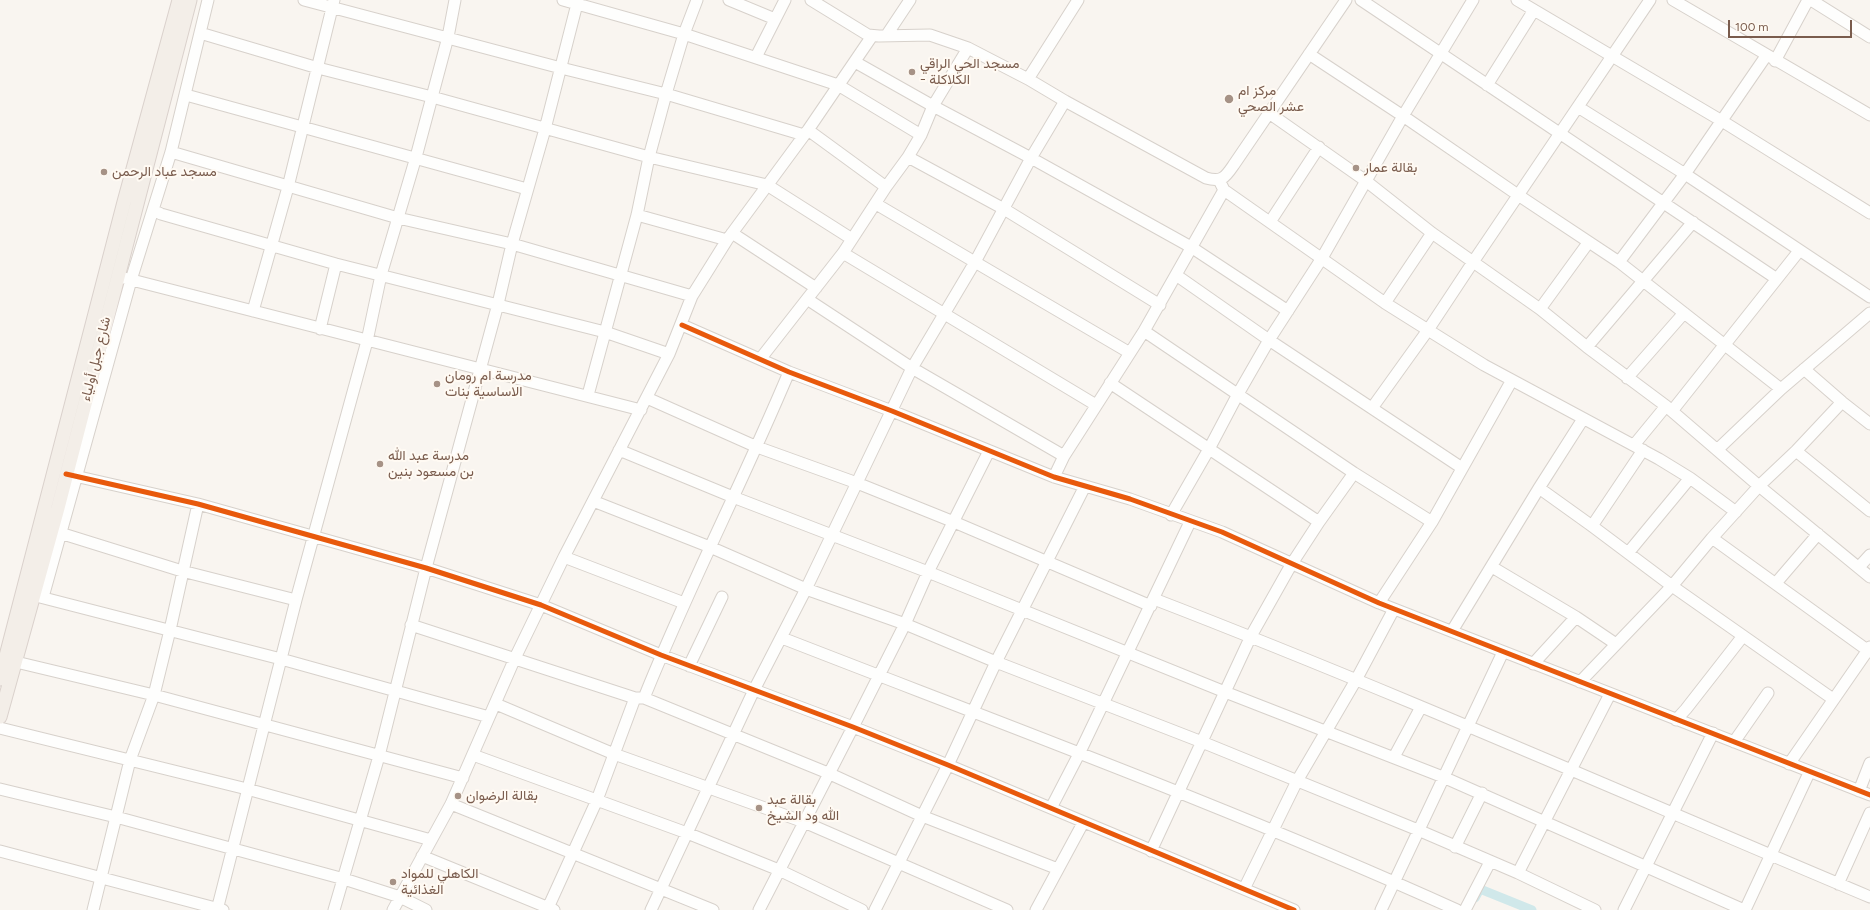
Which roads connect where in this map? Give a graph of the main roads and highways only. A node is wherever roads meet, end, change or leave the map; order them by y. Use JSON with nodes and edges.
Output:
{"nodes":[{"id":1,"x":179,"y":0,"type":"edge"},
{"id":2,"x":190,"y":0,"type":"edge"},
{"id":3,"x":0,"y":679,"type":"edge"},
{"id":4,"x":0,"y":717,"type":"edge"}],
"edges":[{"from":1,"to":3,"type":"main road","name":"شارع جبل أولياء"},
{"from":2,"to":4,"type":"main road","name":"شارع جبل أولياء"}]}
